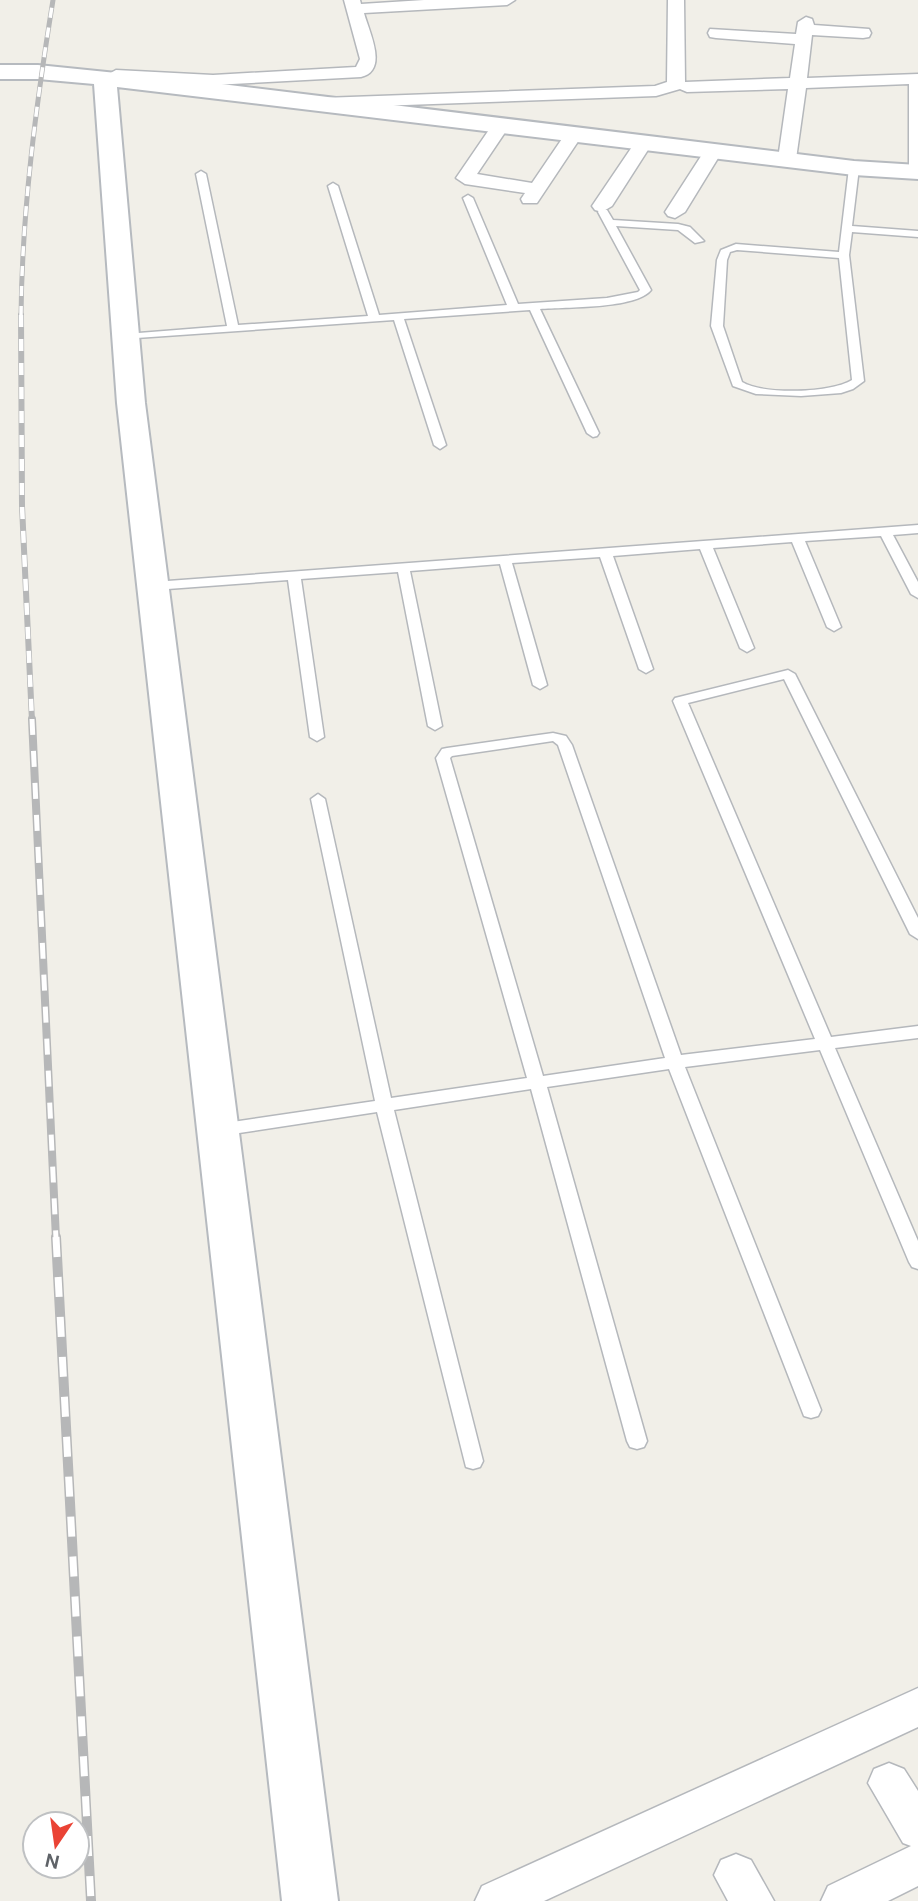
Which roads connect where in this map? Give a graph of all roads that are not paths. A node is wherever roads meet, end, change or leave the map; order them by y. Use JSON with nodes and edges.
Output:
{"nodes":[{"id":1,"x":507,"y":0,"type":"edge"},
{"id":2,"x":676,"y":0,"type":"edge"},
{"id":3,"x":353,"y":5,"type":"edge"},
{"id":4,"x":805,"y":31,"type":"junction"},
{"id":5,"x":716,"y":33,"type":"dead end"},
{"id":6,"x":863,"y":33,"type":"dead end"},
{"id":7,"x":678,"y":60,"type":"junction"},
{"id":8,"x":0,"y":72,"type":"edge"},
{"id":9,"x":105,"y":77,"type":"junction"},
{"id":10,"x":797,"y":84,"type":"junction"},
{"id":11,"x":687,"y":87,"type":"dead end"},
{"id":12,"x":470,"y":98,"type":"junction"},
{"id":13,"x":585,"y":100,"type":"junction"},
{"id":14,"x":317,"y":103,"type":"junction"},
{"id":15,"x":447,"y":118,"type":"junction"},
{"id":16,"x":501,"y":125,"type":"junction"},
{"id":17,"x":574,"y":134,"type":"junction"},
{"id":18,"x":644,"y":142,"type":"junction"},
{"id":19,"x":714,"y":150,"type":"junction"},
{"id":20,"x":787,"y":159,"type":"junction"},
{"id":21,"x":854,"y":168,"type":"junction"},
{"id":22,"x":918,"y":172,"type":"edge"},
{"id":23,"x":201,"y":174,"type":"dead end"},
{"id":24,"x":333,"y":186,"type":"dead end"},
{"id":25,"x":468,"y":198,"type":"dead end"},
{"id":26,"x":675,"y":212,"type":"dead end"},
{"id":27,"x":605,"y":213,"type":"junction"},
{"id":28,"x":846,"y":229,"type":"junction"},
{"id":29,"x":918,"y":234,"type":"edge"},
{"id":30,"x":699,"y":241,"type":"dead end"},
{"id":31,"x":844,"y":254,"type":"junction"},
{"id":32,"x":534,"y":307,"type":"junction"},
{"id":33,"x":514,"y":308,"type":"junction"},
{"id":34,"x":398,"y":317,"type":"junction"},
{"id":35,"x":375,"y":318,"type":"junction"},
{"id":36,"x":233,"y":329,"type":"junction"},
{"id":37,"x":126,"y":337,"type":"junction"},
{"id":38,"x":593,"y":433,"type":"dead end"},
{"id":39,"x":440,"y":445,"type":"dead end"},
{"id":40,"x":918,"y":528,"type":"edge"},
{"id":41,"x":885,"y":531,"type":"junction"},
{"id":42,"x":797,"y":538,"type":"junction"},
{"id":43,"x":705,"y":545,"type":"junction"},
{"id":44,"x":605,"y":552,"type":"junction"},
{"id":45,"x":505,"y":560,"type":"junction"},
{"id":46,"x":403,"y":568,"type":"junction"},
{"id":47,"x":294,"y":576,"type":"junction"},
{"id":48,"x":153,"y":586,"type":"junction"},
{"id":49,"x":918,"y":594,"type":"edge"},
{"id":50,"x":834,"y":627,"type":"dead end"},
{"id":51,"x":747,"y":648,"type":"dead end"},
{"id":52,"x":646,"y":669,"type":"dead end"},
{"id":53,"x":540,"y":685,"type":"dead end"},
{"id":54,"x":435,"y":726,"type":"dead end"},
{"id":55,"x":317,"y":737,"type":"dead end"},
{"id":56,"x":318,"y":799,"type":"dead end"},
{"id":57,"x":918,"y":934,"type":"edge"},
{"id":58,"x":918,"y":1032,"type":"edge"},
{"id":59,"x":824,"y":1044,"type":"junction"},
{"id":60,"x":675,"y":1062,"type":"junction"},
{"id":61,"x":537,"y":1082,"type":"junction"},
{"id":62,"x":384,"y":1105,"type":"junction"},
{"id":63,"x":219,"y":1130,"type":"junction"},
{"id":64,"x":918,"y":1262,"type":"edge"},
{"id":65,"x":811,"y":1410,"type":"dead end"},
{"id":66,"x":637,"y":1441,"type":"dead end"},
{"id":67,"x":473,"y":1461,"type":"dead end"},
{"id":68,"x":918,"y":1707,"type":"edge"},
{"id":69,"x":889,"y":1783,"type":"dead end"},
{"id":70,"x":918,"y":1829,"type":"edge"},
{"id":71,"x":918,"y":1864,"type":"edge"},
{"id":72,"x":855,"y":1900,"type":"edge"},
{"id":73,"x":310,"y":1901,"type":"edge"},
{"id":74,"x":497,"y":1901,"type":"edge"}],
"edges":[{"from":1,"to":3,"type":"street"},
{"from":2,"to":7,"type":"street"},
{"from":3,"to":9,"type":"street"},
{"from":4,"to":5,"type":"street"},
{"from":4,"to":6,"type":"street"},
{"from":4,"to":10,"type":"street"},
{"from":7,"to":13,"type":"street"},
{"from":7,"to":13,"type":"street"},
{"from":8,"to":9,"type":"street"},
{"from":9,"to":14,"type":"street"},
{"from":9,"to":37,"type":"street"},
{"from":10,"to":11,"type":"street"},
{"from":10,"to":20,"type":"street"},
{"from":10,"to":22,"type":"street"},
{"from":12,"to":13,"type":"street"},
{"from":12,"to":14,"type":"street"},
{"from":12,"to":15,"type":"street"},
{"from":14,"to":15,"type":"street"},
{"from":15,"to":16,"type":"street"},
{"from":16,"to":17,"type":"street"},
{"from":16,"to":17,"type":"street"},
{"from":17,"to":18,"type":"street"},
{"from":18,"to":19,"type":"street"},
{"from":18,"to":27,"type":"street"},
{"from":19,"to":20,"type":"street"},
{"from":19,"to":26,"type":"street"},
{"from":20,"to":21,"type":"street"},
{"from":21,"to":22,"type":"street"},
{"from":21,"to":28,"type":"lane"},
{"from":23,"to":36,"type":"lane"},
{"from":24,"to":35,"type":"lane"},
{"from":25,"to":33,"type":"lane"},
{"from":27,"to":30,"type":"lane"},
{"from":27,"to":32,"type":"lane"},
{"from":28,"to":29,"type":"lane"},
{"from":28,"to":31,"type":"lane"},
{"from":31,"to":31,"type":"lane"},
{"from":32,"to":33,"type":"lane"},
{"from":32,"to":38,"type":"lane"},
{"from":33,"to":34,"type":"lane"},
{"from":34,"to":35,"type":"lane"},
{"from":34,"to":39,"type":"lane"},
{"from":35,"to":36,"type":"lane"},
{"from":36,"to":37,"type":"lane"},
{"from":37,"to":48,"type":"street"},
{"from":40,"to":41,"type":"lane"},
{"from":41,"to":42,"type":"lane"},
{"from":41,"to":49,"type":"lane"},
{"from":42,"to":43,"type":"lane"},
{"from":42,"to":50,"type":"lane"},
{"from":43,"to":44,"type":"lane"},
{"from":43,"to":51,"type":"lane"},
{"from":44,"to":45,"type":"lane"},
{"from":44,"to":52,"type":"lane"},
{"from":45,"to":46,"type":"lane"},
{"from":45,"to":53,"type":"lane"},
{"from":46,"to":47,"type":"lane"},
{"from":46,"to":54,"type":"lane"},
{"from":47,"to":48,"type":"lane"},
{"from":47,"to":55,"type":"lane"},
{"from":48,"to":63,"type":"street"},
{"from":56,"to":62,"type":"lane"},
{"from":57,"to":59,"type":"lane"},
{"from":58,"to":59,"type":"lane"},
{"from":59,"to":60,"type":"lane"},
{"from":59,"to":64,"type":"lane"},
{"from":60,"to":61,"type":"lane"},
{"from":60,"to":61,"type":"lane"},
{"from":60,"to":65,"type":"lane"},
{"from":61,"to":62,"type":"lane"},
{"from":61,"to":66,"type":"lane"},
{"from":62,"to":63,"type":"lane"},
{"from":62,"to":67,"type":"lane"},
{"from":63,"to":73,"type":"street"},
{"from":68,"to":74,"type":"street"},
{"from":69,"to":70,"type":"street"},
{"from":71,"to":72,"type":"street"}]}
